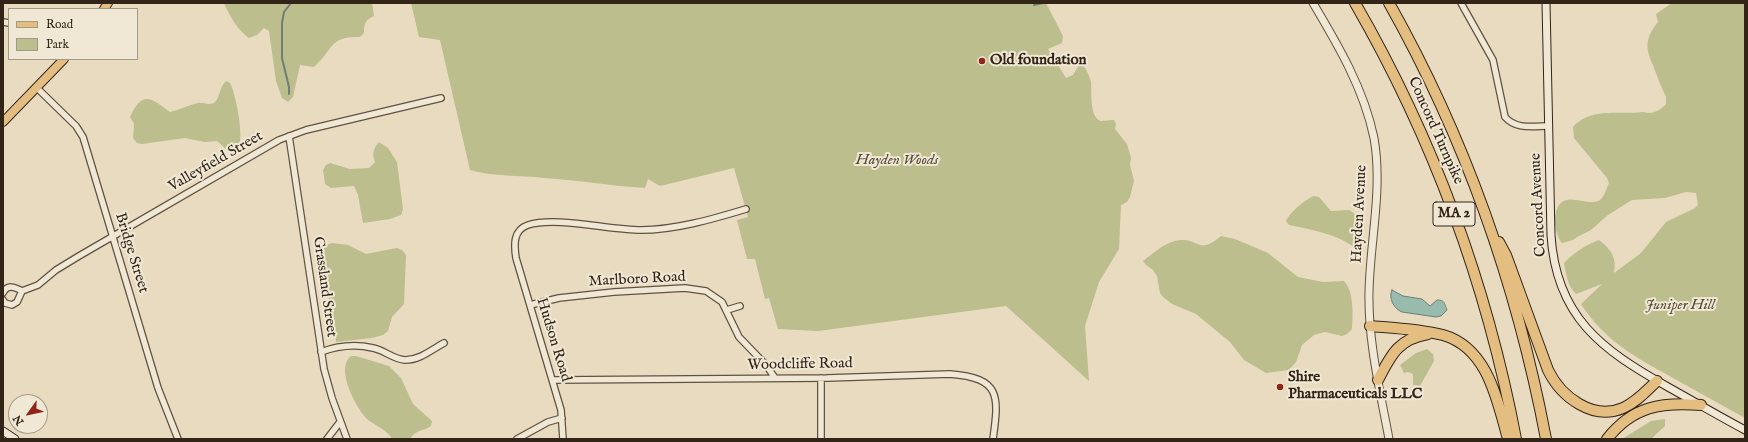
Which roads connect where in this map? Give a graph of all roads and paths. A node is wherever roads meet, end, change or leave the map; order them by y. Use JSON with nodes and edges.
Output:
{"nodes":[{"id":1,"x":1313,"y":3,"type":"edge"},
{"id":2,"x":1355,"y":3,"type":"edge"},
{"id":3,"x":1389,"y":3,"type":"edge"},
{"id":4,"x":1461,"y":3,"type":"edge"},
{"id":5,"x":1546,"y":3,"type":"edge"},
{"id":6,"x":63,"y":60,"type":"edge"},
{"id":7,"x":37,"y":88,"type":"junction"},
{"id":8,"x":441,"y":98,"type":"dead end"},
{"id":9,"x":3,"y":122,"type":"edge"},
{"id":10,"x":1549,"y":126,"type":"junction"},
{"id":11,"x":289,"y":136,"type":"junction"},
{"id":12,"x":746,"y":209,"type":"dead end"},
{"id":13,"x":1489,"y":226,"type":"junction"},
{"id":14,"x":113,"y":237,"type":"junction"},
{"id":15,"x":22,"y":291,"type":"junction"},
{"id":16,"x":3,"y":293,"type":"edge"},
{"id":17,"x":3,"y":300,"type":"edge"},
{"id":18,"x":530,"y":305,"type":"junction"},
{"id":19,"x":740,"y":306,"type":"dead end"},
{"id":20,"x":727,"y":310,"type":"junction"},
{"id":21,"x":1370,"y":326,"type":"junction"},
{"id":22,"x":1432,"y":333,"type":"junction"},
{"id":23,"x":444,"y":343,"type":"dead end"},
{"id":24,"x":321,"y":352,"type":"junction"},
{"id":25,"x":775,"y":378,"type":"junction"},
{"id":26,"x":821,"y":378,"type":"junction"},
{"id":27,"x":553,"y":380,"type":"junction"},
{"id":28,"x":1378,"y":380,"type":"junction"},
{"id":29,"x":1658,"y":381,"type":"junction"},
{"id":30,"x":1701,"y":405,"type":"junction"},
{"id":31,"x":562,"y":418,"type":"junction"},
{"id":32,"x":340,"y":422,"type":"junction"},
{"id":33,"x":1745,"y":430,"type":"edge"},
{"id":34,"x":5,"y":434,"type":"edge"},
{"id":35,"x":15,"y":439,"type":"edge"},
{"id":36,"x":178,"y":439,"type":"edge"},
{"id":37,"x":327,"y":439,"type":"edge"},
{"id":38,"x":347,"y":439,"type":"edge"},
{"id":39,"x":517,"y":439,"type":"edge"},
{"id":40,"x":563,"y":439,"type":"edge"},
{"id":41,"x":821,"y":439,"type":"edge"},
{"id":42,"x":994,"y":439,"type":"edge"},
{"id":43,"x":1389,"y":439,"type":"edge"},
{"id":44,"x":1508,"y":439,"type":"edge"},
{"id":45,"x":1516,"y":439,"type":"edge"},
{"id":46,"x":1546,"y":439,"type":"edge"},
{"id":47,"x":1607,"y":439,"type":"edge"}],
"edges":[{"from":1,"to":21,"type":"main road","name":"Hayden Avenue"},
{"from":2,"to":45,"type":"highway","name":"Concord Turnpike","number":"MA 2"},
{"from":3,"to":13,"type":"highway","name":"Concord Turnpike","number":"MA 2"},
{"from":4,"to":10,"type":"street"},
{"from":5,"to":10,"type":"main road","name":"Concord Avenue"},
{"from":6,"to":7,"type":"main road"},
{"from":7,"to":9,"type":"main road"},
{"from":7,"to":14,"type":"street","name":"Bridge Street"},
{"from":8,"to":11,"type":"street","name":"Valleyfield Street"},
{"from":10,"to":29,"type":"main road","name":"Concord Avenue"},
{"from":11,"to":14,"type":"street","name":"Valleyfield Street"},
{"from":11,"to":24,"type":"street","name":"Grassland Street"},
{"from":12,"to":18,"type":"street","name":"Hudson Road"},
{"from":13,"to":29,"type":"highway"},
{"from":13,"to":46,"type":"highway","name":"Concord Turnpike","number":"MA 2"},
{"from":14,"to":15,"type":"street","name":"Valleyfield Street"},
{"from":14,"to":36,"type":"street","name":"Bridge Street"},
{"from":15,"to":16,"type":"street","name":"Valleyfield Street"},
{"from":15,"to":17,"type":"street","name":"Valleyfield Street"},
{"from":18,"to":20,"type":"street","name":"Marlboro Road"},
{"from":18,"to":27,"type":"street","name":"Hudson Road"},
{"from":19,"to":20,"type":"street"},
{"from":20,"to":25,"type":"street","name":"Marlboro Road"},
{"from":21,"to":22,"type":"highway"},
{"from":21,"to":28,"type":"main road","name":"Hayden Avenue"},
{"from":22,"to":28,"type":"highway"},
{"from":22,"to":44,"type":"highway"},
{"from":23,"to":24,"type":"street"},
{"from":24,"to":32,"type":"street","name":"Grassland Street"},
{"from":25,"to":26,"type":"street","name":"Woodcliffe Road"},
{"from":25,"to":27,"type":"street","name":"Woodcliffe Road"},
{"from":26,"to":41,"type":"street"},
{"from":26,"to":42,"type":"street","name":"Woodcliffe Road"},
{"from":27,"to":31,"type":"street","name":"Hudson Road"},
{"from":28,"to":43,"type":"main road","name":"Hayden Avenue"},
{"from":29,"to":30,"type":"main road","name":"Concord Avenue"},
{"from":30,"to":33,"type":"main road","name":"Concord Avenue"},
{"from":30,"to":47,"type":"highway"},
{"from":31,"to":39,"type":"street"},
{"from":31,"to":40,"type":"street","name":"Hudson Road"},
{"from":32,"to":37,"type":"street"},
{"from":32,"to":38,"type":"street","name":"Grassland Street"},
{"from":34,"to":35,"type":"main road"}]}
